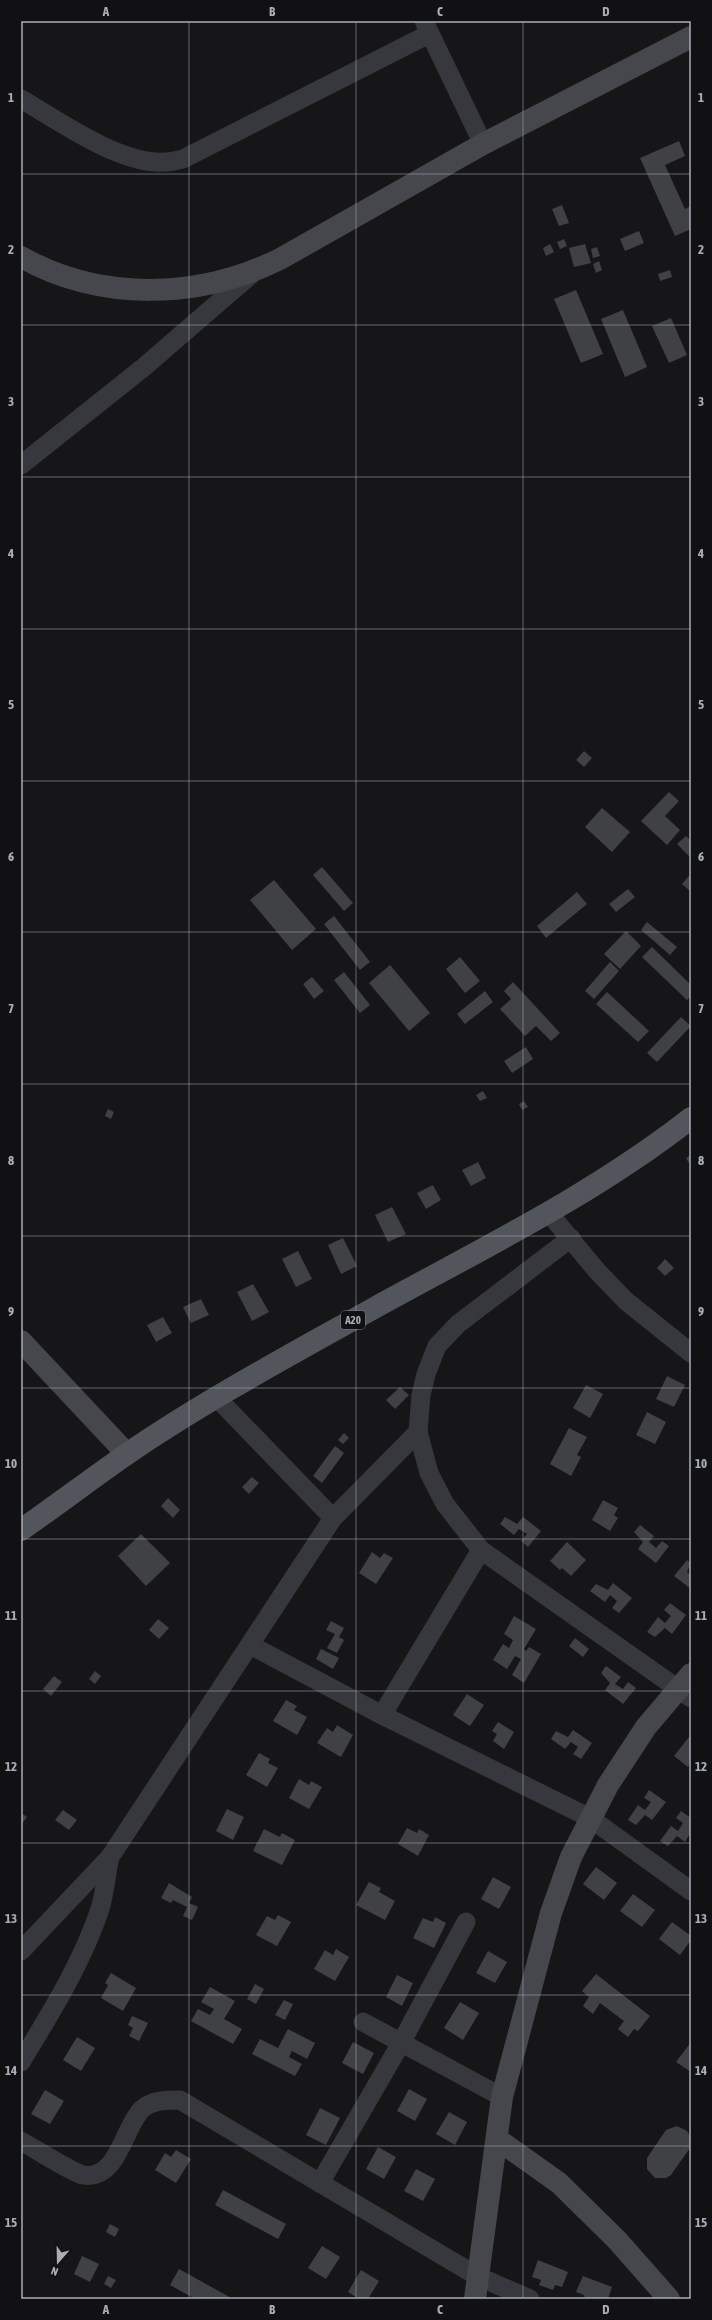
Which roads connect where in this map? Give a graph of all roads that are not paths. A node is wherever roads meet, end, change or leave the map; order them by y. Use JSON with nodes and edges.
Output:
{"nodes":[{"id":1,"x":427,"y":28,"type":"edge"},
{"id":2,"x":691,"y":37,"type":"edge"},
{"id":3,"x":21,"y":99,"type":"edge"},
{"id":4,"x":483,"y":144,"type":"junction"},
{"id":5,"x":21,"y":257,"type":"edge"},
{"id":6,"x":255,"y":271,"type":"junction"},
{"id":7,"x":21,"y":465,"type":"edge"},
{"id":8,"x":691,"y":1118,"type":"edge"},
{"id":9,"x":549,"y":1213,"type":"junction"},
{"id":10,"x":571,"y":1238,"type":"junction"},
{"id":11,"x":21,"y":1341,"type":"edge"},
{"id":12,"x":691,"y":1353,"type":"edge"},
{"id":13,"x":217,"y":1398,"type":"junction"},
{"id":14,"x":418,"y":1432,"type":"junction"},
{"id":15,"x":127,"y":1454,"type":"junction"},
{"id":16,"x":333,"y":1518,"type":"junction"},
{"id":17,"x":21,"y":1530,"type":"edge"},
{"id":18,"x":482,"y":1550,"type":"junction"},
{"id":19,"x":250,"y":1645,"type":"junction"},
{"id":20,"x":687,"y":1687,"type":"edge"},
{"id":21,"x":382,"y":1715,"type":"junction"},
{"id":22,"x":590,"y":1818,"type":"junction"},
{"id":23,"x":110,"y":1857,"type":"junction"},
{"id":24,"x":691,"y":1891,"type":"edge"},
{"id":25,"x":466,"y":1922,"type":"dead end"},
{"id":26,"x":21,"y":1951,"type":"edge"},
{"id":27,"x":363,"y":2022,"type":"dead end"},
{"id":28,"x":401,"y":2043,"type":"junction"},
{"id":29,"x":21,"y":2062,"type":"edge"},
{"id":30,"x":502,"y":2097,"type":"junction"},
{"id":31,"x":497,"y":2139,"type":"junction"},
{"id":32,"x":21,"y":2141,"type":"edge"},
{"id":33,"x":320,"y":2183,"type":"junction"},
{"id":34,"x":477,"y":2276,"type":"junction"},
{"id":35,"x":475,"y":2299,"type":"edge"},
{"id":36,"x":530,"y":2299,"type":"edge"},
{"id":37,"x":669,"y":2299,"type":"edge"}],
"edges":[{"from":1,"to":3,"type":"street"},
{"from":1,"to":4,"type":"street"},
{"from":2,"to":4,"type":"street"},
{"from":4,"to":6,"type":"street"},
{"from":5,"to":6,"type":"street"},
{"from":6,"to":7,"type":"street"},
{"from":8,"to":9,"type":"main road","number":"A20"},
{"from":9,"to":10,"type":"street"},
{"from":9,"to":13,"type":"main road","number":"A20"},
{"from":10,"to":12,"type":"street"},
{"from":10,"to":14,"type":"street"},
{"from":11,"to":15,"type":"street"},
{"from":13,"to":15,"type":"main road","number":"A20"},
{"from":13,"to":16,"type":"street"},
{"from":14,"to":16,"type":"street"},
{"from":14,"to":18,"type":"street"},
{"from":15,"to":17,"type":"main road","number":"A20"},
{"from":16,"to":19,"type":"street"},
{"from":18,"to":20,"type":"street"},
{"from":18,"to":21,"type":"street"},
{"from":19,"to":21,"type":"street"},
{"from":19,"to":23,"type":"street"},
{"from":20,"to":22,"type":"street"},
{"from":21,"to":22,"type":"street"},
{"from":22,"to":24,"type":"street"},
{"from":22,"to":30,"type":"street"},
{"from":23,"to":26,"type":"street"},
{"from":23,"to":29,"type":"street"},
{"from":25,"to":28,"type":"street"},
{"from":27,"to":28,"type":"street"},
{"from":28,"to":30,"type":"street"},
{"from":28,"to":33,"type":"street"},
{"from":30,"to":31,"type":"street"},
{"from":31,"to":34,"type":"street"},
{"from":31,"to":37,"type":"street"},
{"from":32,"to":33,"type":"street"},
{"from":33,"to":34,"type":"street"},
{"from":34,"to":35,"type":"street"},
{"from":34,"to":36,"type":"street"}]}
